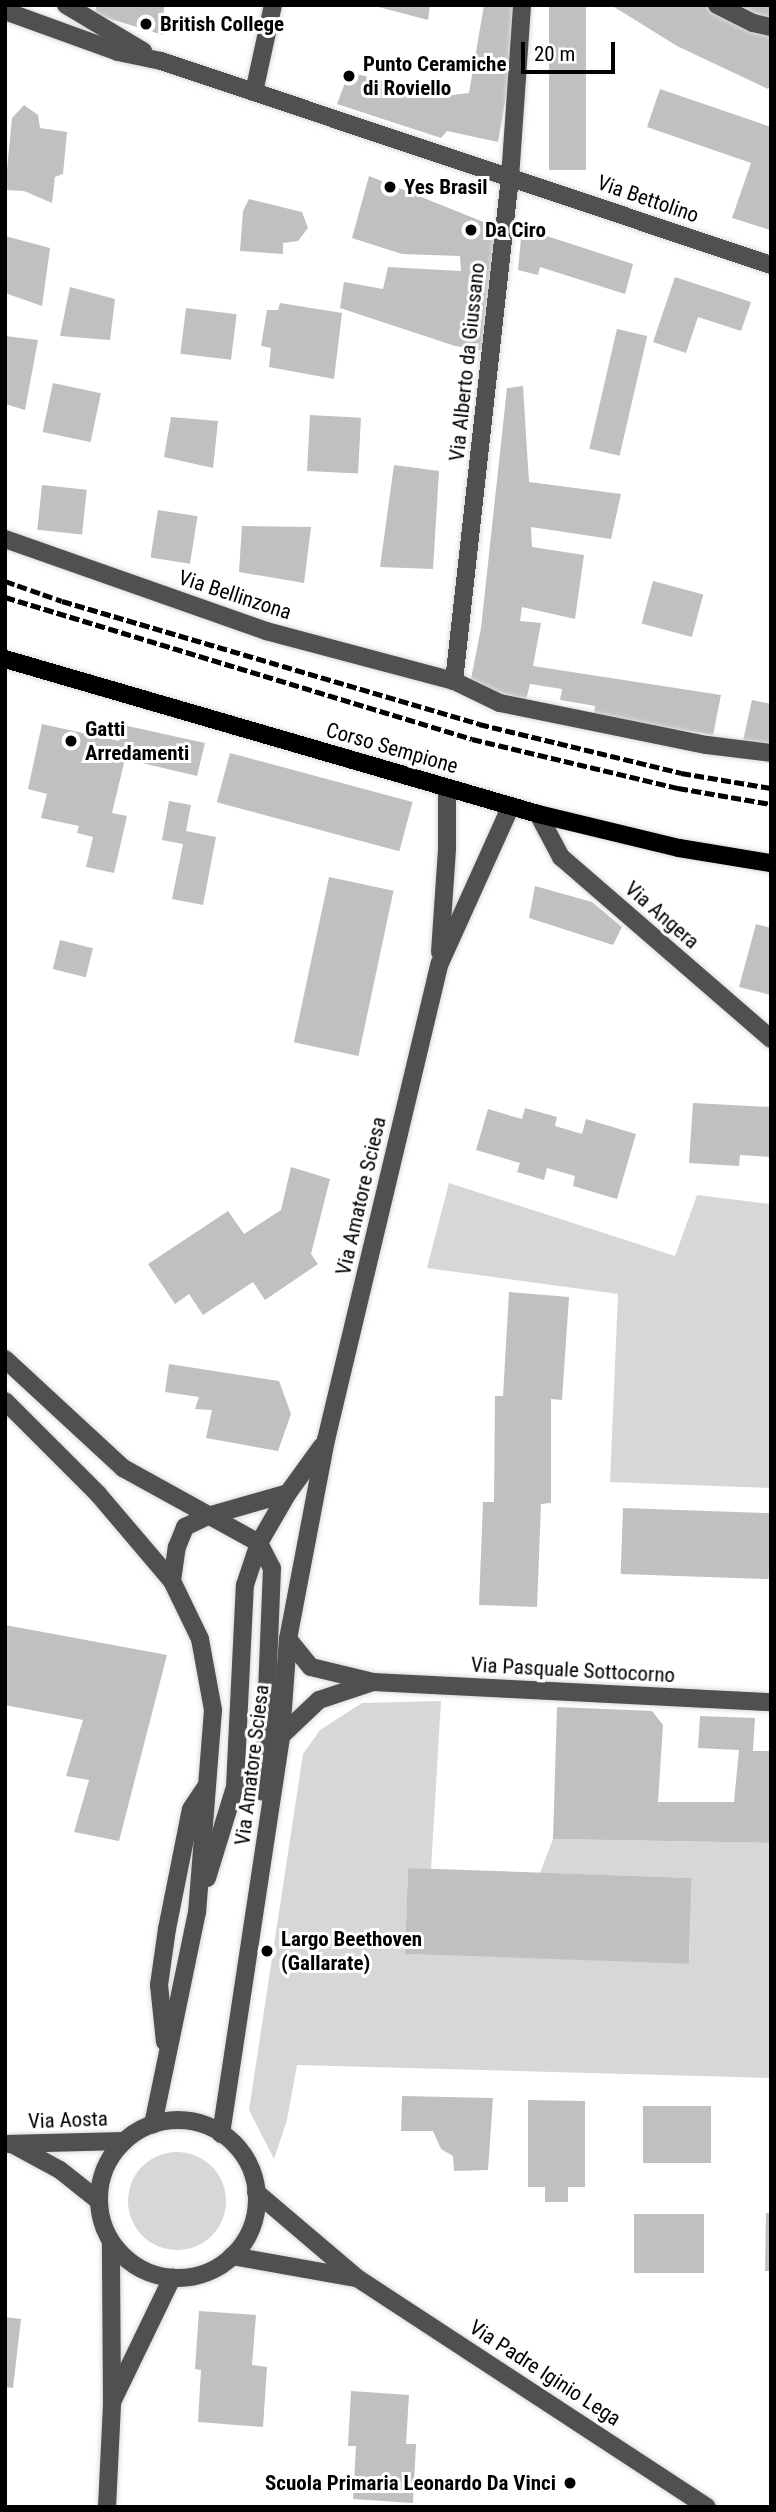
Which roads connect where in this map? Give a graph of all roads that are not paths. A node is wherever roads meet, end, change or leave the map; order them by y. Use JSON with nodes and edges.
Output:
{"nodes":[{"id":1,"x":66,"y":5,"type":"edge"},
{"id":2,"x":273,"y":5,"type":"edge"},
{"id":3,"x":522,"y":5,"type":"edge"},
{"id":4,"x":717,"y":5,"type":"edge"},
{"id":5,"x":5,"y":11,"type":"edge"},
{"id":6,"x":771,"y":27,"type":"edge"},
{"id":7,"x":161,"y":61,"type":"junction"},
{"id":8,"x":254,"y":92,"type":"junction"},
{"id":9,"x":510,"y":178,"type":"junction"},
{"id":10,"x":771,"y":265,"type":"edge"},
{"id":11,"x":5,"y":539,"type":"edge"},
{"id":12,"x":5,"y":659,"type":"edge"},
{"id":13,"x":454,"y":681,"type":"junction"},
{"id":14,"x":771,"y":753,"type":"edge"},
{"id":15,"x":447,"y":788,"type":"junction"},
{"id":16,"x":511,"y":806,"type":"junction"},
{"id":17,"x":538,"y":814,"type":"junction"},
{"id":18,"x":771,"y":863,"type":"edge"},
{"id":19,"x":440,"y":963,"type":"junction"},
{"id":20,"x":771,"y":1039,"type":"edge"},
{"id":21,"x":5,"y":1359,"type":"edge"},
{"id":22,"x":5,"y":1401,"type":"edge"},
{"id":23,"x":326,"y":1440,"type":"junction"},
{"id":24,"x":288,"y":1493,"type":"junction"},
{"id":25,"x":208,"y":1516,"type":"junction"},
{"id":26,"x":258,"y":1543,"type":"junction"},
{"id":27,"x":172,"y":1581,"type":"junction"},
{"id":28,"x":288,"y":1639,"type":"junction"},
{"id":29,"x":373,"y":1682,"type":"junction"},
{"id":30,"x":771,"y":1702,"type":"edge"},
{"id":31,"x":281,"y":1736,"type":"junction"},
{"id":32,"x":208,"y":1784,"type":"junction"},
{"id":33,"x":260,"y":1889,"type":"junction"},
{"id":34,"x":197,"y":1912,"type":"junction"},
{"id":35,"x":167,"y":2059,"type":"junction"},
{"id":36,"x":153,"y":2125,"type":"junction"},
{"id":37,"x":221,"y":2134,"type":"junction"},
{"id":38,"x":124,"y":2141,"type":"junction"},
{"id":39,"x":10,"y":2145,"type":"edge"},
{"id":40,"x":256,"y":2192,"type":"junction"},
{"id":41,"x":99,"y":2201,"type":"junction"},
{"id":42,"x":111,"y":2243,"type":"junction"},
{"id":43,"x":232,"y":2256,"type":"junction"},
{"id":44,"x":172,"y":2278,"type":"junction"},
{"id":45,"x":357,"y":2278,"type":"junction"},
{"id":46,"x":112,"y":2403,"type":"junction"},
{"id":47,"x":107,"y":2507,"type":"edge"},
{"id":48,"x":707,"y":2507,"type":"edge"}],
"edges":[{"from":1,"to":7,"type":"street"},
{"from":2,"to":8,"type":"street"},
{"from":3,"to":9,"type":"street","name":"Via Alberto da Giussano"},
{"from":4,"to":6,"type":"street"},
{"from":5,"to":7,"type":"street"},
{"from":7,"to":8,"type":"street","name":"Via Bettolino"},
{"from":8,"to":9,"type":"street","name":"Via Bettolino"},
{"from":9,"to":10,"type":"street","name":"Via Bettolino"},
{"from":9,"to":13,"type":"street","name":"Via Alberto da Giussano"},
{"from":11,"to":13,"type":"street","name":"Via Bellinzona"},
{"from":12,"to":15,"type":"main road","name":"Corso Sempione"},
{"from":13,"to":14,"type":"street","name":"Via Bellinzona"},
{"from":15,"to":16,"type":"main road","name":"Corso Sempione"},
{"from":15,"to":19,"type":"street","name":"Via Amatore Sciesa"},
{"from":16,"to":17,"type":"main road","name":"Corso Sempione"},
{"from":16,"to":19,"type":"street","name":"Via Amatore Sciesa"},
{"from":17,"to":18,"type":"main road","name":"Corso Sempione"},
{"from":17,"to":20,"type":"street","name":"Via Angera"},
{"from":19,"to":23,"type":"street","name":"Via Amatore Sciesa"},
{"from":21,"to":25,"type":"street"},
{"from":22,"to":27,"type":"street","name":"Via Amatore Sciesa"},
{"from":23,"to":24,"type":"street","name":"Via Amatore Sciesa"},
{"from":23,"to":28,"type":"street","name":"Via Amatore Sciesa"},
{"from":24,"to":25,"type":"street"},
{"from":24,"to":26,"type":"street","name":"Via Amatore Sciesa"},
{"from":25,"to":26,"type":"street"},
{"from":25,"to":27,"type":"street"},
{"from":26,"to":33,"type":"street","name":"Via Amatore Sciesa"},
{"from":26,"to":34,"type":"street","name":"Via Amatore Sciesa"},
{"from":27,"to":32,"type":"street","name":"Via Amatore Sciesa"},
{"from":28,"to":29,"type":"street","name":"Via Pasquale Sottocorno"},
{"from":28,"to":31,"type":"street","name":"Via Amatore Sciesa"},
{"from":29,"to":30,"type":"street","name":"Via Pasquale Sottocorno"},
{"from":29,"to":31,"type":"street","name":"Via Pasquale Sottocorno"},
{"from":31,"to":33,"type":"street","name":"Via Amatore Sciesa"},
{"from":32,"to":34,"type":"street","name":"Via Amatore Sciesa"},
{"from":32,"to":35,"type":"street","name":"Via Amatore Sciesa"},
{"from":33,"to":37,"type":"street","name":"Via Amatore Sciesa"},
{"from":34,"to":35,"type":"street","name":"Via Amatore Sciesa"},
{"from":35,"to":36,"type":"street","name":"Via Amatore Sciesa"},
{"from":36,"to":37,"type":"street"},
{"from":36,"to":38,"type":"street"},
{"from":37,"to":40,"type":"street"},
{"from":38,"to":39,"type":"street","name":"Via Aosta"},
{"from":38,"to":41,"type":"street"},
{"from":39,"to":41,"type":"street","name":"Via Aosta"},
{"from":40,"to":43,"type":"street"},
{"from":40,"to":45,"type":"street","name":"Via Padre Iginio Lega"},
{"from":41,"to":42,"type":"street"},
{"from":42,"to":44,"type":"street"},
{"from":42,"to":46,"type":"street"},
{"from":43,"to":44,"type":"street"},
{"from":43,"to":45,"type":"street","name":"Via Padre Iginio Lega"},
{"from":44,"to":46,"type":"street"},
{"from":45,"to":48,"type":"street","name":"Via Padre Iginio Lega"},
{"from":46,"to":47,"type":"street"}]}
